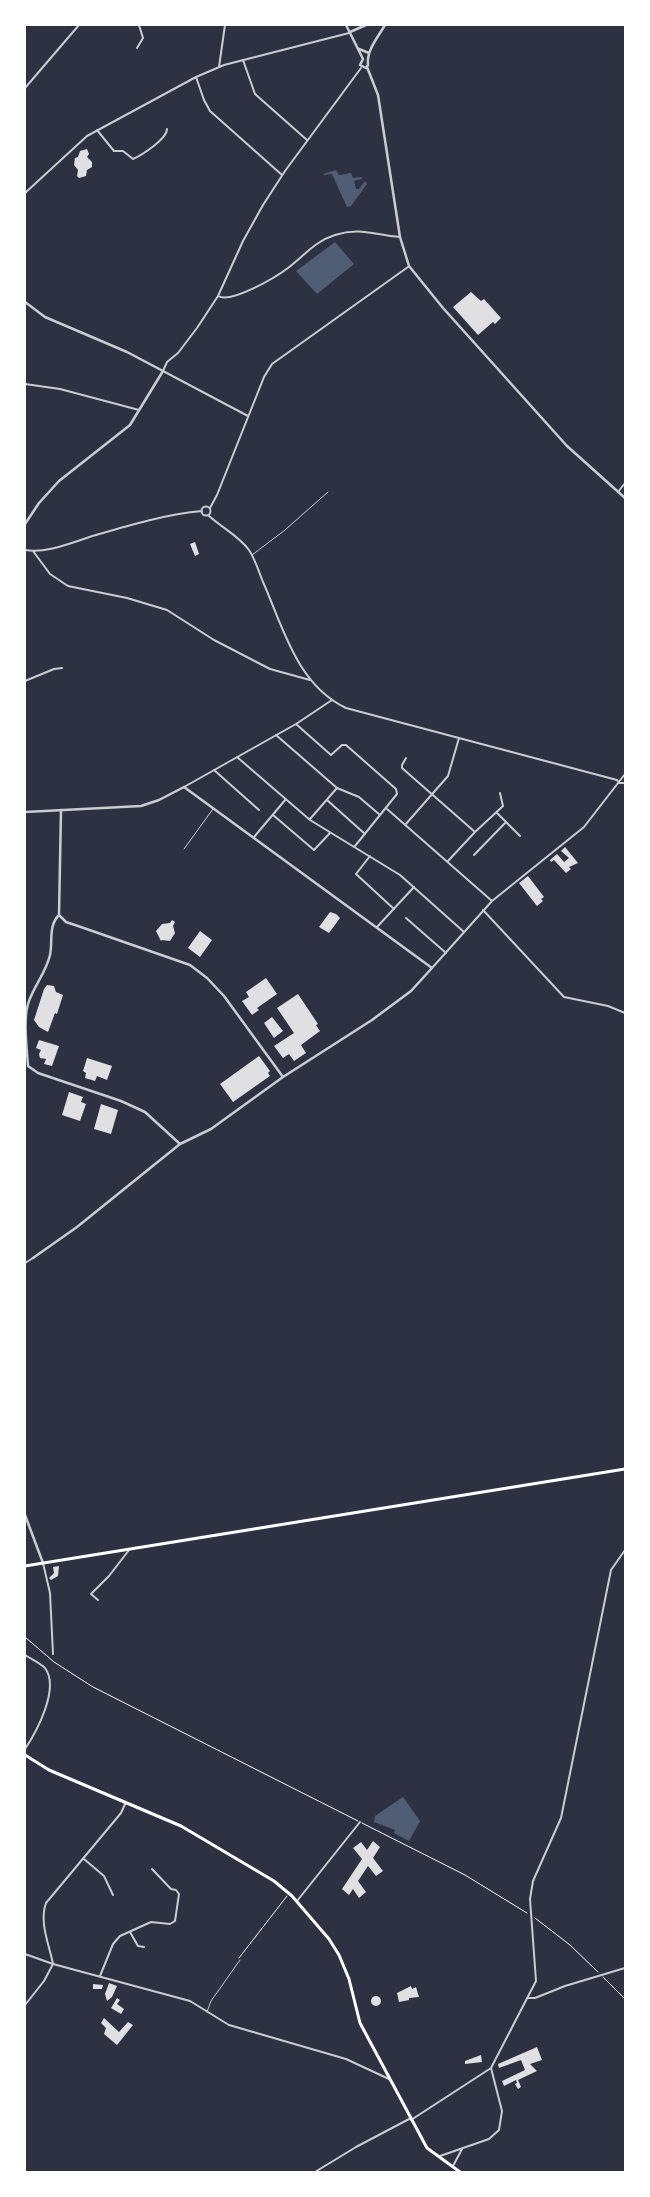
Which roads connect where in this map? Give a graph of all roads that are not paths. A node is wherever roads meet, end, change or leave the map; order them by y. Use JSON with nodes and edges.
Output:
{"nodes":[{"id":1,"x":79,"y":25,"type":"edge"},
{"id":2,"x":139,"y":25,"type":"edge"},
{"id":3,"x":225,"y":25,"type":"edge"},
{"id":4,"x":346,"y":25,"type":"edge"},
{"id":5,"x":366,"y":25,"type":"edge"},
{"id":6,"x":385,"y":25,"type":"edge"},
{"id":7,"x":350,"y":32,"type":"junction"},
{"id":8,"x":136,"y":48,"type":"dead end"},
{"id":9,"x":359,"y":49,"type":"junction"},
{"id":10,"x":369,"y":53,"type":"junction"},
{"id":11,"x":243,"y":60,"type":"junction"},
{"id":12,"x":365,"y":60,"type":"junction"},
{"id":13,"x":219,"y":67,"type":"junction"},
{"id":14,"x":367,"y":67,"type":"junction"},
{"id":15,"x":361,"y":68,"type":"junction"},
{"id":16,"x":196,"y":77,"type":"junction"},
{"id":17,"x":25,"y":88,"type":"edge"},
{"id":18,"x":168,"y":129,"type":"dead end"},
{"id":19,"x":97,"y":130,"type":"junction"},
{"id":20,"x":308,"y":140,"type":"junction"},
{"id":21,"x":282,"y":175,"type":"junction"},
{"id":22,"x":25,"y":193,"type":"edge"},
{"id":23,"x":400,"y":237,"type":"junction"},
{"id":24,"x":409,"y":266,"type":"junction"},
{"id":25,"x":218,"y":296,"type":"junction"},
{"id":26,"x":25,"y":302,"type":"edge"},
{"id":27,"x":163,"y":371,"type":"junction"},
{"id":28,"x":25,"y":384,"type":"edge"},
{"id":29,"x":140,"y":410,"type":"junction"},
{"id":30,"x":248,"y":416,"type":"junction"},
{"id":31,"x":625,"y":483,"type":"edge"},
{"id":32,"x":328,"y":492,"type":"dead end"},
{"id":33,"x":618,"y":492,"type":"junction"},
{"id":34,"x":625,"y":498,"type":"edge"},
{"id":35,"x":210,"y":508,"type":"junction"},
{"id":36,"x":202,"y":511,"type":"junction"},
{"id":37,"x":208,"y":515,"type":"junction"},
{"id":38,"x":25,"y":524,"type":"edge"},
{"id":39,"x":25,"y":550,"type":"edge"},
{"id":40,"x":33,"y":551,"type":"junction"},
{"id":41,"x":251,"y":555,"type":"junction"},
{"id":42,"x":62,"y":668,"type":"dead end"},
{"id":43,"x":25,"y":680,"type":"edge"},
{"id":44,"x":310,"y":680,"type":"junction"},
{"id":45,"x":332,"y":700,"type":"junction"},
{"id":46,"x":296,"y":724,"type":"junction"},
{"id":47,"x":276,"y":735,"type":"junction"},
{"id":48,"x":459,"y":738,"type":"junction"},
{"id":49,"x":237,"y":757,"type":"junction"},
{"id":50,"x":406,"y":758,"type":"dead end"},
{"id":51,"x":214,"y":770,"type":"junction"},
{"id":52,"x":625,"y":774,"type":"edge"},
{"id":53,"x":619,"y":783,"type":"junction"},
{"id":54,"x":625,"y":784,"type":"edge"},
{"id":55,"x":184,"y":787,"type":"junction"},
{"id":56,"x":337,"y":788,"type":"junction"},
{"id":57,"x":500,"y":793,"type":"dead end"},
{"id":58,"x":432,"y":794,"type":"junction"},
{"id":59,"x":286,"y":799,"type":"junction"},
{"id":60,"x":327,"y":800,"type":"junction"},
{"id":61,"x":386,"y":808,"type":"junction"},
{"id":62,"x":213,"y":809,"type":"junction"},
{"id":63,"x":62,"y":810,"type":"junction"},
{"id":64,"x":259,"y":810,"type":"dead end"},
{"id":65,"x":25,"y":812,"type":"edge"},
{"id":66,"x":496,"y":812,"type":"junction"},
{"id":67,"x":272,"y":815,"type":"junction"},
{"id":68,"x":380,"y":815,"type":"junction"},
{"id":69,"x":310,"y":820,"type":"junction"},
{"id":70,"x":506,"y":822,"type":"junction"},
{"id":71,"x":405,"y":825,"type":"junction"},
{"id":72,"x":331,"y":832,"type":"junction"},
{"id":73,"x":475,"y":832,"type":"junction"},
{"id":74,"x":364,"y":834,"type":"junction"},
{"id":75,"x":520,"y":836,"type":"dead end"},
{"id":76,"x":254,"y":837,"type":"junction"},
{"id":77,"x":354,"y":847,"type":"junction"},
{"id":78,"x":184,"y":849,"type":"dead end"},
{"id":79,"x":474,"y":855,"type":"dead end"},
{"id":80,"x":370,"y":856,"type":"junction"},
{"id":81,"x":447,"y":862,"type":"junction"},
{"id":82,"x":414,"y":887,"type":"junction"},
{"id":83,"x":492,"y":901,"type":"junction"},
{"id":84,"x":394,"y":909,"type":"junction"},
{"id":85,"x":483,"y":910,"type":"junction"},
{"id":86,"x":59,"y":915,"type":"junction"},
{"id":87,"x":406,"y":918,"type":"dead end"},
{"id":88,"x":377,"y":928,"type":"junction"},
{"id":89,"x":464,"y":932,"type":"junction"},
{"id":90,"x":446,"y":953,"type":"junction"},
{"id":91,"x":432,"y":968,"type":"junction"},
{"id":92,"x":625,"y":1013,"type":"edge"},
{"id":93,"x":283,"y":1077,"type":"junction"},
{"id":94,"x":180,"y":1144,"type":"junction"},
{"id":95,"x":33,"y":1258,"type":"joint"},
{"id":96,"x":25,"y":1263,"type":"edge"},
{"id":97,"x":625,"y":1469,"type":"edge"},
{"id":98,"x":25,"y":1515,"type":"edge"},
{"id":99,"x":129,"y":1549,"type":"junction"},
{"id":100,"x":625,"y":1550,"type":"edge"},
{"id":101,"x":42,"y":1563,"type":"junction"},
{"id":102,"x":25,"y":1566,"type":"edge"},
{"id":103,"x":98,"y":1600,"type":"dead end"},
{"id":104,"x":53,"y":1654,"type":"dead end"},
{"id":105,"x":25,"y":1655,"type":"edge"},
{"id":106,"x":25,"y":1749,"type":"edge"},
{"id":107,"x":25,"y":1755,"type":"edge"},
{"id":108,"x":126,"y":1802,"type":"junction"},
{"id":109,"x":360,"y":1822,"type":"road end"},
{"id":110,"x":84,"y":1858,"type":"junction"},
{"id":111,"x":152,"y":1869,"type":"dead end"},
{"id":112,"x":113,"y":1895,"type":"dead end"},
{"id":113,"x":297,"y":1901,"type":"junction"},
{"id":114,"x":130,"y":1932,"type":"junction"},
{"id":115,"x":144,"y":1947,"type":"dead end"},
{"id":116,"x":25,"y":1954,"type":"edge"},
{"id":117,"x":240,"y":1960,"type":"road end"},
{"id":118,"x":53,"y":1964,"type":"junction"},
{"id":119,"x":625,"y":1968,"type":"edge"},
{"id":120,"x":100,"y":1976,"type":"junction"},
{"id":121,"x":528,"y":1998,"type":"junction"},
{"id":122,"x":25,"y":2005,"type":"edge"},
{"id":123,"x":207,"y":2012,"type":"junction"},
{"id":124,"x":491,"y":2068,"type":"junction"},
{"id":125,"x":389,"y":2079,"type":"junction"},
{"id":126,"x":411,"y":2119,"type":"junction"},
{"id":127,"x":462,"y":2149,"type":"junction"},
{"id":128,"x":439,"y":2157,"type":"junction"},
{"id":129,"x":453,"y":2166,"type":"junction"},
{"id":130,"x":315,"y":2172,"type":"edge"},
{"id":131,"x":460,"y":2172,"type":"edge"}],
"edges":[{"from":1,"to":17,"type":"street"},
{"from":2,"to":8,"type":"street"},
{"from":3,"to":13,"type":"street"},
{"from":4,"to":7,"type":"street"},
{"from":5,"to":7,"type":"street"},
{"from":6,"to":10,"type":"street"},
{"from":7,"to":9,"type":"street"},
{"from":7,"to":11,"type":"street"},
{"from":9,"to":10,"type":"street"},
{"from":9,"to":12,"type":"street"},
{"from":10,"to":12,"type":"street"},
{"from":11,"to":13,"type":"street"},
{"from":11,"to":20,"type":"street"},
{"from":12,"to":14,"type":"street"},
{"from":12,"to":15,"type":"street"},
{"from":13,"to":16,"type":"street"},
{"from":14,"to":15,"type":"street"},
{"from":14,"to":23,"type":"street"},
{"from":15,"to":20,"type":"street"},
{"from":16,"to":19,"type":"street"},
{"from":16,"to":21,"type":"street"},
{"from":18,"to":19,"type":"street"},
{"from":19,"to":22,"type":"street"},
{"from":20,"to":21,"type":"street"},
{"from":21,"to":25,"type":"street"},
{"from":23,"to":24,"type":"street"},
{"from":23,"to":25,"type":"street"},
{"from":24,"to":30,"type":"street"},
{"from":24,"to":33,"type":"street"},
{"from":25,"to":27,"type":"street"},
{"from":26,"to":27,"type":"street"},
{"from":27,"to":29,"type":"street"},
{"from":27,"to":30,"type":"street"},
{"from":28,"to":29,"type":"street"},
{"from":29,"to":38,"type":"street"},
{"from":30,"to":35,"type":"street"},
{"from":31,"to":33,"type":"street"},
{"from":32,"to":41,"type":"lane"},
{"from":33,"to":34,"type":"street"},
{"from":35,"to":36,"type":"street"},
{"from":35,"to":37,"type":"street"},
{"from":36,"to":37,"type":"street"},
{"from":36,"to":40,"type":"street"},
{"from":37,"to":41,"type":"street"},
{"from":39,"to":40,"type":"street"},
{"from":40,"to":44,"type":"street"},
{"from":41,"to":44,"type":"street"},
{"from":42,"to":43,"type":"street"},
{"from":44,"to":45,"type":"street"},
{"from":45,"to":46,"type":"street"},
{"from":45,"to":48,"type":"street"},
{"from":46,"to":47,"type":"street"},
{"from":46,"to":61,"type":"street"},
{"from":47,"to":49,"type":"street"},
{"from":47,"to":56,"type":"street"},
{"from":48,"to":53,"type":"street"},
{"from":48,"to":58,"type":"street"},
{"from":49,"to":51,"type":"street"},
{"from":49,"to":59,"type":"street"},
{"from":50,"to":58,"type":"street"},
{"from":51,"to":55,"type":"street"},
{"from":51,"to":64,"type":"street"},
{"from":52,"to":53,"type":"street"},
{"from":53,"to":54,"type":"street"},
{"from":53,"to":83,"type":"street"},
{"from":55,"to":62,"type":"street"},
{"from":55,"to":63,"type":"street"},
{"from":56,"to":60,"type":"street"},
{"from":56,"to":68,"type":"street"},
{"from":57,"to":66,"type":"street"},
{"from":58,"to":71,"type":"street"},
{"from":58,"to":73,"type":"street"},
{"from":59,"to":67,"type":"street"},
{"from":59,"to":69,"type":"street"},
{"from":60,"to":69,"type":"street"},
{"from":60,"to":74,"type":"street"},
{"from":61,"to":68,"type":"street"},
{"from":61,"to":71,"type":"street"},
{"from":62,"to":76,"type":"street"},
{"from":62,"to":78,"type":"lane"},
{"from":63,"to":65,"type":"street"},
{"from":63,"to":86,"type":"street"},
{"from":66,"to":70,"type":"street"},
{"from":66,"to":73,"type":"street"},
{"from":67,"to":72,"type":"street"},
{"from":67,"to":76,"type":"street"},
{"from":68,"to":74,"type":"street"},
{"from":69,"to":72,"type":"street"},
{"from":70,"to":75,"type":"street"},
{"from":70,"to":79,"type":"street"},
{"from":71,"to":81,"type":"street"},
{"from":72,"to":77,"type":"street"},
{"from":73,"to":81,"type":"street"},
{"from":74,"to":77,"type":"street"},
{"from":76,"to":88,"type":"street"},
{"from":77,"to":80,"type":"street"},
{"from":80,"to":82,"type":"street"},
{"from":80,"to":84,"type":"street"},
{"from":81,"to":83,"type":"street"},
{"from":82,"to":84,"type":"street"},
{"from":82,"to":89,"type":"street"},
{"from":83,"to":85,"type":"street"},
{"from":84,"to":88,"type":"street"},
{"from":85,"to":89,"type":"street"},
{"from":85,"to":92,"type":"street"},
{"from":86,"to":93,"type":"street"},
{"from":86,"to":94,"type":"street"},
{"from":87,"to":90,"type":"street"},
{"from":88,"to":91,"type":"street"},
{"from":89,"to":90,"type":"street"},
{"from":90,"to":91,"type":"street"},
{"from":91,"to":93,"type":"street"},
{"from":93,"to":94,"type":"street"},
{"from":94,"to":95,"type":"street"},
{"from":95,"to":96,"type":"street"},
{"from":97,"to":99,"type":"main road"},
{"from":98,"to":101,"type":"street"},
{"from":99,"to":101,"type":"main road"},
{"from":99,"to":103,"type":"street"},
{"from":100,"to":121,"type":"street"},
{"from":101,"to":102,"type":"main road"},
{"from":101,"to":104,"type":"street"},
{"from":105,"to":106,"type":"street"},
{"from":107,"to":108,"type":"main road"},
{"from":108,"to":110,"type":"street"},
{"from":108,"to":113,"type":"main road"},
{"from":109,"to":113,"type":"street"},
{"from":110,"to":112,"type":"street"},
{"from":110,"to":118,"type":"street"},
{"from":111,"to":114,"type":"street"},
{"from":113,"to":125,"type":"main road"},
{"from":114,"to":115,"type":"street"},
{"from":114,"to":120,"type":"street"},
{"from":116,"to":118,"type":"street"},
{"from":117,"to":123,"type":"lane"},
{"from":118,"to":120,"type":"street"},
{"from":118,"to":122,"type":"street"},
{"from":119,"to":121,"type":"street"},
{"from":120,"to":123,"type":"street"},
{"from":121,"to":124,"type":"street"},
{"from":123,"to":125,"type":"street"},
{"from":124,"to":126,"type":"street"},
{"from":124,"to":127,"type":"street"},
{"from":125,"to":126,"type":"main road"},
{"from":126,"to":128,"type":"main road"},
{"from":126,"to":130,"type":"street"},
{"from":127,"to":128,"type":"street"},
{"from":127,"to":129,"type":"street"},
{"from":128,"to":129,"type":"main road"},
{"from":129,"to":131,"type":"main road"}]}
